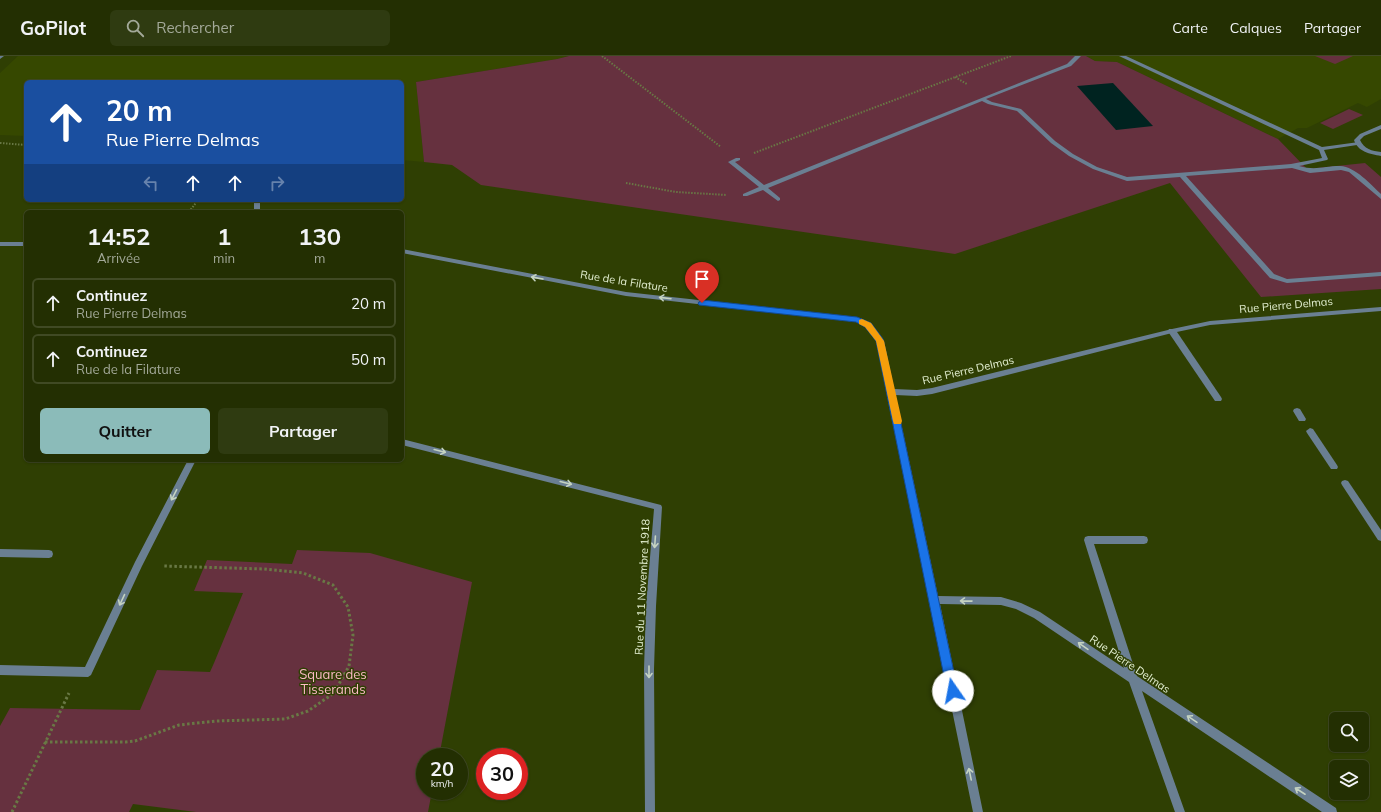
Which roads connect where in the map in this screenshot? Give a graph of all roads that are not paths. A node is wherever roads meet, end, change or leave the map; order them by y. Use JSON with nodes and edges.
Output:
{"nodes":[{"id":1,"x":1078,"y":56,"type":"edge"},
{"id":2,"x":1122,"y":56,"type":"edge"},
{"id":3,"x":982,"y":99,"type":"junction"},
{"id":4,"x":1381,"y":127,"type":"edge"},
{"id":5,"x":1357,"y":143,"type":"junction"},
{"id":6,"x":1321,"y":149,"type":"junction"},
{"id":7,"x":1381,"y":154,"type":"edge"},
{"id":8,"x":738,"y":159,"type":"road end"},
{"id":9,"x":1291,"y":166,"type":"junction"},
{"id":10,"x":1182,"y":175,"type":"junction"},
{"id":11,"x":762,"y":186,"type":"junction"},
{"id":12,"x":745,"y":195,"type":"road end"},
{"id":13,"x":1381,"y":198,"type":"edge"},
{"id":14,"x":778,"y":200,"type":"dead end"},
{"id":15,"x":0,"y":244,"type":"edge"},
{"id":16,"x":24,"y":244,"type":"edge"},
{"id":17,"x":404,"y":251,"type":"edge"},
{"id":18,"x":1381,"y":274,"type":"edge"},
{"id":19,"x":1381,"y":309,"type":"edge"},
{"id":20,"x":1172,"y":331,"type":"junction"},
{"id":21,"x":891,"y":392,"type":"junction"},
{"id":22,"x":1218,"y":399,"type":"dead end"},
{"id":23,"x":1297,"y":411,"type":"dead end"},
{"id":24,"x":1302,"y":419,"type":"dead end"},
{"id":25,"x":1310,"y":431,"type":"dead end"},
{"id":26,"x":404,"y":443,"type":"edge"},
{"id":27,"x":191,"y":462,"type":"edge"},
{"id":28,"x":1334,"y":467,"type":"dead end"},
{"id":29,"x":1345,"y":483,"type":"dead end"},
{"id":30,"x":1381,"y":537,"type":"edge"},
{"id":31,"x":1144,"y":540,"type":"dead end"},
{"id":32,"x":0,"y":553,"type":"edge"},
{"id":33,"x":49,"y":554,"type":"dead end"},
{"id":34,"x":934,"y":600,"type":"junction"},
{"id":35,"x":0,"y":670,"type":"edge"},
{"id":36,"x":1133,"y":680,"type":"junction"},
{"id":37,"x":650,"y":812,"type":"edge"},
{"id":38,"x":978,"y":812,"type":"edge"},
{"id":39,"x":1180,"y":812,"type":"edge"},
{"id":40,"x":1332,"y":812,"type":"edge"}],
"edges":[{"from":1,"to":3,"type":"street"},
{"from":2,"to":6,"type":"street"},
{"from":3,"to":10,"type":"street"},
{"from":3,"to":11,"type":"street"},
{"from":4,"to":5,"type":"street"},
{"from":5,"to":6,"type":"street"},
{"from":5,"to":7,"type":"street"},
{"from":6,"to":9,"type":"street"},
{"from":8,"to":11,"type":"street"},
{"from":9,"to":10,"type":"street"},
{"from":9,"to":13,"type":"street"},
{"from":10,"to":18,"type":"street"},
{"from":11,"to":12,"type":"street"},
{"from":11,"to":14,"type":"street"},
{"from":15,"to":16,"type":"street"},
{"from":21,"to":17,"type":"street","name":"Rue de la Filature","one_way":true},
{"from":19,"to":20,"type":"street","name":"Rue Pierre Delmas"},
{"from":20,"to":21,"type":"street","name":"Rue Pierre Delmas"},
{"from":20,"to":22,"type":"street"},
{"from":21,"to":34,"type":"street"},
{"from":23,"to":24,"type":"street"},
{"from":25,"to":28,"type":"street"},
{"from":26,"to":37,"type":"street","name":"Rue du 11 Novembre 1918","one_way":true},
{"from":27,"to":35,"type":"street","one_way":true},
{"from":29,"to":30,"type":"street"},
{"from":31,"to":36,"type":"street"},
{"from":32,"to":33,"type":"street"},
{"from":36,"to":34,"type":"street","name":"Rue Pierre Delmas","one_way":true},
{"from":38,"to":34,"type":"street","one_way":true},
{"from":36,"to":39,"type":"street"},
{"from":40,"to":36,"type":"street","name":"Rue Pierre Delmas","one_way":true}]}
